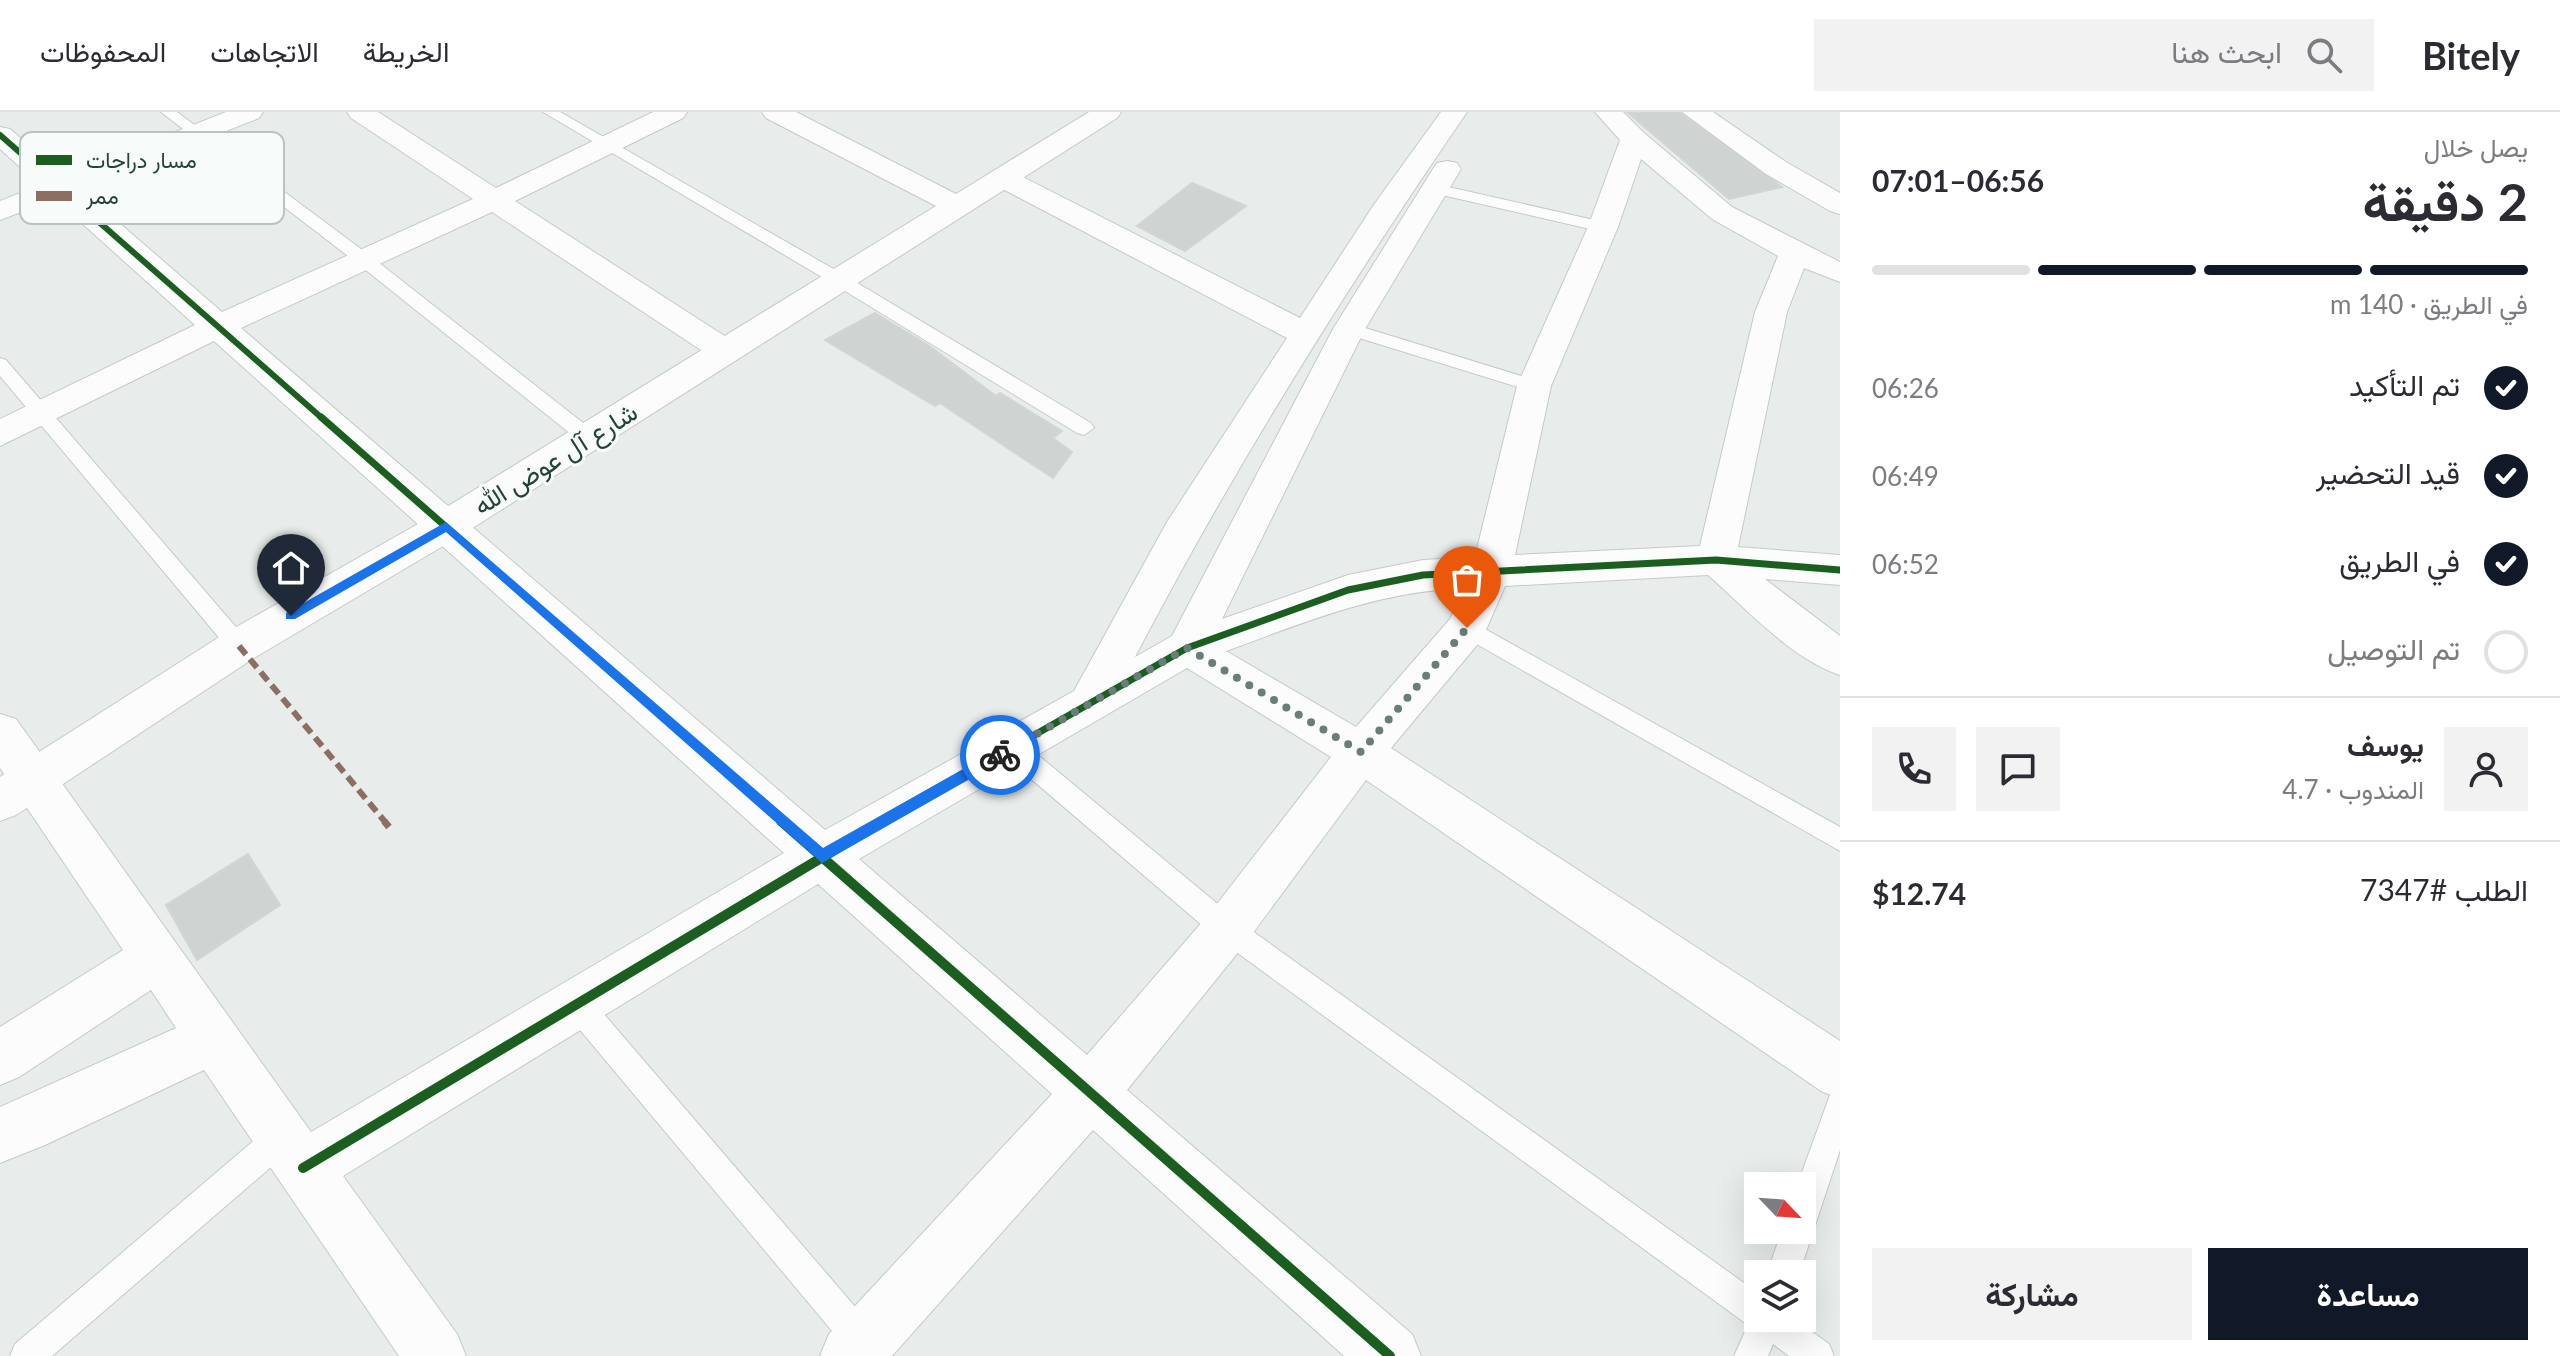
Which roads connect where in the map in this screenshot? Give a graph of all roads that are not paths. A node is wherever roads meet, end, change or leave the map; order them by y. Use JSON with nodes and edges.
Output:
{"nodes":[{"id":1,"x":168,"y":112,"type":"edge"},
{"id":2,"x":250,"y":112,"type":"edge"},
{"id":3,"x":360,"y":112,"type":"edge"},
{"id":4,"x":550,"y":112,"type":"edge"},
{"id":5,"x":674,"y":112,"type":"edge"},
{"id":6,"x":775,"y":112,"type":"edge"},
{"id":7,"x":820,"y":112,"type":"edge"},
{"id":8,"x":1108,"y":112,"type":"edge"},
{"id":9,"x":1454,"y":112,"type":"edge"},
{"id":10,"x":1481,"y":112,"type":"edge"},
{"id":11,"x":1608,"y":112,"type":"edge"},
{"id":12,"x":1695,"y":112,"type":"edge"},
{"id":13,"x":1732,"y":112,"type":"edge"},
{"id":14,"x":192,"y":132,"type":"edge"},
{"id":15,"x":199,"y":132,"type":"edge"},
{"id":16,"x":0,"y":135,"type":"edge"},
{"id":17,"x":1634,"y":139,"type":"junction"},
{"id":18,"x":607,"y":144,"type":"junction"},
{"id":19,"x":20,"y":153,"type":"edge"},
{"id":20,"x":932,"y":162,"type":"dead end"},
{"id":21,"x":1840,"y":181,"type":"edge"},
{"id":22,"x":977,"y":186,"type":"junction"},
{"id":23,"x":1435,"y":189,"type":"junction"},
{"id":24,"x":496,"y":199,"type":"junction"},
{"id":25,"x":284,"y":201,"type":"edge"},
{"id":26,"x":20,"y":203,"type":"edge"},
{"id":27,"x":1840,"y":205,"type":"edge"},
{"id":28,"x":0,"y":211,"type":"edge"},
{"id":29,"x":100,"y":224,"type":"edge"},
{"id":30,"x":1603,"y":227,"type":"junction"},
{"id":31,"x":1795,"y":253,"type":"junction"},
{"id":32,"x":363,"y":259,"type":"junction"},
{"id":33,"x":1840,"y":273,"type":"edge"},
{"id":34,"x":838,"y":279,"type":"junction"},
{"id":35,"x":219,"y":326,"type":"junction"},
{"id":36,"x":1349,"y":329,"type":"junction"},
{"id":37,"x":1305,"y":334,"type":"junction"},
{"id":38,"x":725,"y":351,"type":"junction"},
{"id":39,"x":0,"y":364,"type":"edge"},
{"id":40,"x":1534,"y":386,"type":"junction"},
{"id":41,"x":40,"y":415,"type":"junction"},
{"id":42,"x":1084,"y":428,"type":"dead end"},
{"id":43,"x":0,"y":434,"type":"edge"},
{"id":44,"x":589,"y":438,"type":"junction"},
{"id":45,"x":446,"y":526,"type":"junction"},
{"id":46,"x":1716,"y":560,"type":"junction"},
{"id":47,"x":1492,"y":569,"type":"junction"},
{"id":48,"x":1840,"y":570,"type":"edge"},
{"id":49,"x":1467,"y":628,"type":"junction"},
{"id":50,"x":239,"y":646,"type":"junction"},
{"id":51,"x":1187,"y":648,"type":"junction"},
{"id":52,"x":1840,"y":658,"type":"edge"},
{"id":53,"x":1089,"y":703,"type":"junction"},
{"id":54,"x":0,"y":732,"type":"edge"},
{"id":55,"x":1012,"y":748,"type":"junction"},
{"id":56,"x":1361,"y":752,"type":"junction"},
{"id":57,"x":17,"y":791,"type":"edge"},
{"id":58,"x":1840,"y":840,"type":"edge"},
{"id":59,"x":822,"y":856,"type":"junction"},
{"id":60,"x":1227,"y":929,"type":"junction"},
{"id":61,"x":157,"y":957,"type":"junction"},
{"id":62,"x":575,"y":1002,"type":"junction"},
{"id":63,"x":213,"y":1038,"type":"junction"},
{"id":64,"x":0,"y":1058,"type":"edge"},
{"id":65,"x":1840,"y":1072,"type":"edge"},
{"id":66,"x":1090,"y":1093,"type":"junction"},
{"id":67,"x":1840,"y":1105,"type":"edge"},
{"id":68,"x":0,"y":1135,"type":"edge"},
{"id":69,"x":292,"y":1152,"type":"junction"},
{"id":70,"x":1816,"y":1176,"type":"edge"},
{"id":71,"x":1744,"y":1302,"type":"edge"},
{"id":72,"x":1760,"y":1332,"type":"edge"},
{"id":73,"x":1785,"y":1332,"type":"edge"},
{"id":74,"x":863,"y":1352,"type":"edge"},
{"id":75,"x":27,"y":1356,"type":"edge"},
{"id":76,"x":435,"y":1356,"type":"edge"},
{"id":77,"x":1390,"y":1356,"type":"edge"},
{"id":78,"x":1751,"y":1356,"type":"edge"},
{"id":79,"x":1817,"y":1356,"type":"edge"}],
"edges":[{"from":1,"to":14,"type":"lane"},
{"from":2,"to":15,"type":"street"},
{"from":3,"to":24,"type":"street"},
{"from":4,"to":18,"type":"lane"},
{"from":5,"to":18,"type":"street"},
{"from":6,"to":22,"type":"street"},
{"from":7,"to":20,"type":"street"},
{"from":8,"to":22,"type":"street","name":"شارع آل عوض الله"},
{"from":9,"to":37,"type":"street"},
{"from":10,"to":23,"type":"street"},
{"from":11,"to":17,"type":"street"},
{"from":12,"to":27,"type":"street"},
{"from":13,"to":21,"type":"street"},
{"from":16,"to":19,"type":"street"},
{"from":17,"to":30,"type":"street"},
{"from":17,"to":31,"type":"street"},
{"from":18,"to":24,"type":"street"},
{"from":18,"to":34,"type":"lane"},
{"from":22,"to":34,"type":"street","name":"شارع آل عوض الله"},
{"from":22,"to":37,"type":"street"},
{"from":23,"to":30,"type":"lane"},
{"from":23,"to":36,"type":"street"},
{"from":24,"to":32,"type":"street"},
{"from":24,"to":38,"type":"street"},
{"from":25,"to":32,"type":"lane"},
{"from":26,"to":28,"type":"street"},
{"from":29,"to":35,"type":"street"},
{"from":30,"to":40,"type":"street"},
{"from":31,"to":33,"type":"street"},
{"from":31,"to":46,"type":"street"},
{"from":32,"to":35,"type":"street"},
{"from":32,"to":44,"type":"lane"},
{"from":34,"to":38,"type":"street","name":"شارع آل عوض الله"},
{"from":34,"to":42,"type":"lane"},
{"from":35,"to":41,"type":"street"},
{"from":35,"to":45,"type":"street"},
{"from":36,"to":40,"type":"lane"},
{"from":36,"to":51,"type":"street"},
{"from":37,"to":53,"type":"street"},
{"from":38,"to":44,"type":"street","name":"شارع آل عوض الله"},
{"from":39,"to":41,"type":"lane"},
{"from":40,"to":47,"type":"street"},
{"from":41,"to":43,"type":"street"},
{"from":41,"to":50,"type":"lane"},
{"from":44,"to":45,"type":"street","name":"شارع آل عوض الله"},
{"from":45,"to":50,"type":"street","name":"شارع آل عوض الله"},
{"from":45,"to":59,"type":"street"},
{"from":46,"to":47,"type":"street"},
{"from":46,"to":48,"type":"street"},
{"from":46,"to":52,"type":"street"},
{"from":47,"to":49,"type":"street"},
{"from":47,"to":51,"type":"street"},
{"from":49,"to":56,"type":"street"},
{"from":49,"to":58,"type":"lane"},
{"from":50,"to":57,"type":"street","name":"شارع آل عوض الله"},
{"from":51,"to":53,"type":"street"},
{"from":51,"to":56,"type":"street"},
{"from":53,"to":55,"type":"street"},
{"from":54,"to":57,"type":"street"},
{"from":55,"to":59,"type":"street"},
{"from":55,"to":60,"type":"lane"},
{"from":56,"to":60,"type":"street"},
{"from":56,"to":65,"type":"street"},
{"from":57,"to":61,"type":"street"},
{"from":59,"to":62,"type":"street"},
{"from":59,"to":66,"type":"street"},
{"from":60,"to":66,"type":"street"},
{"from":60,"to":71,"type":"lane"},
{"from":61,"to":63,"type":"street"},
{"from":61,"to":64,"type":"street"},
{"from":62,"to":69,"type":"street"},
{"from":62,"to":74,"type":"lane"},
{"from":63,"to":68,"type":"street"},
{"from":63,"to":69,"type":"street"},
{"from":66,"to":74,"type":"street"},
{"from":66,"to":77,"type":"street"},
{"from":67,"to":70,"type":"lane"},
{"from":69,"to":75,"type":"lane"},
{"from":69,"to":76,"type":"street"},
{"from":72,"to":78,"type":"lane"},
{"from":73,"to":79,"type":"lane"}]}
